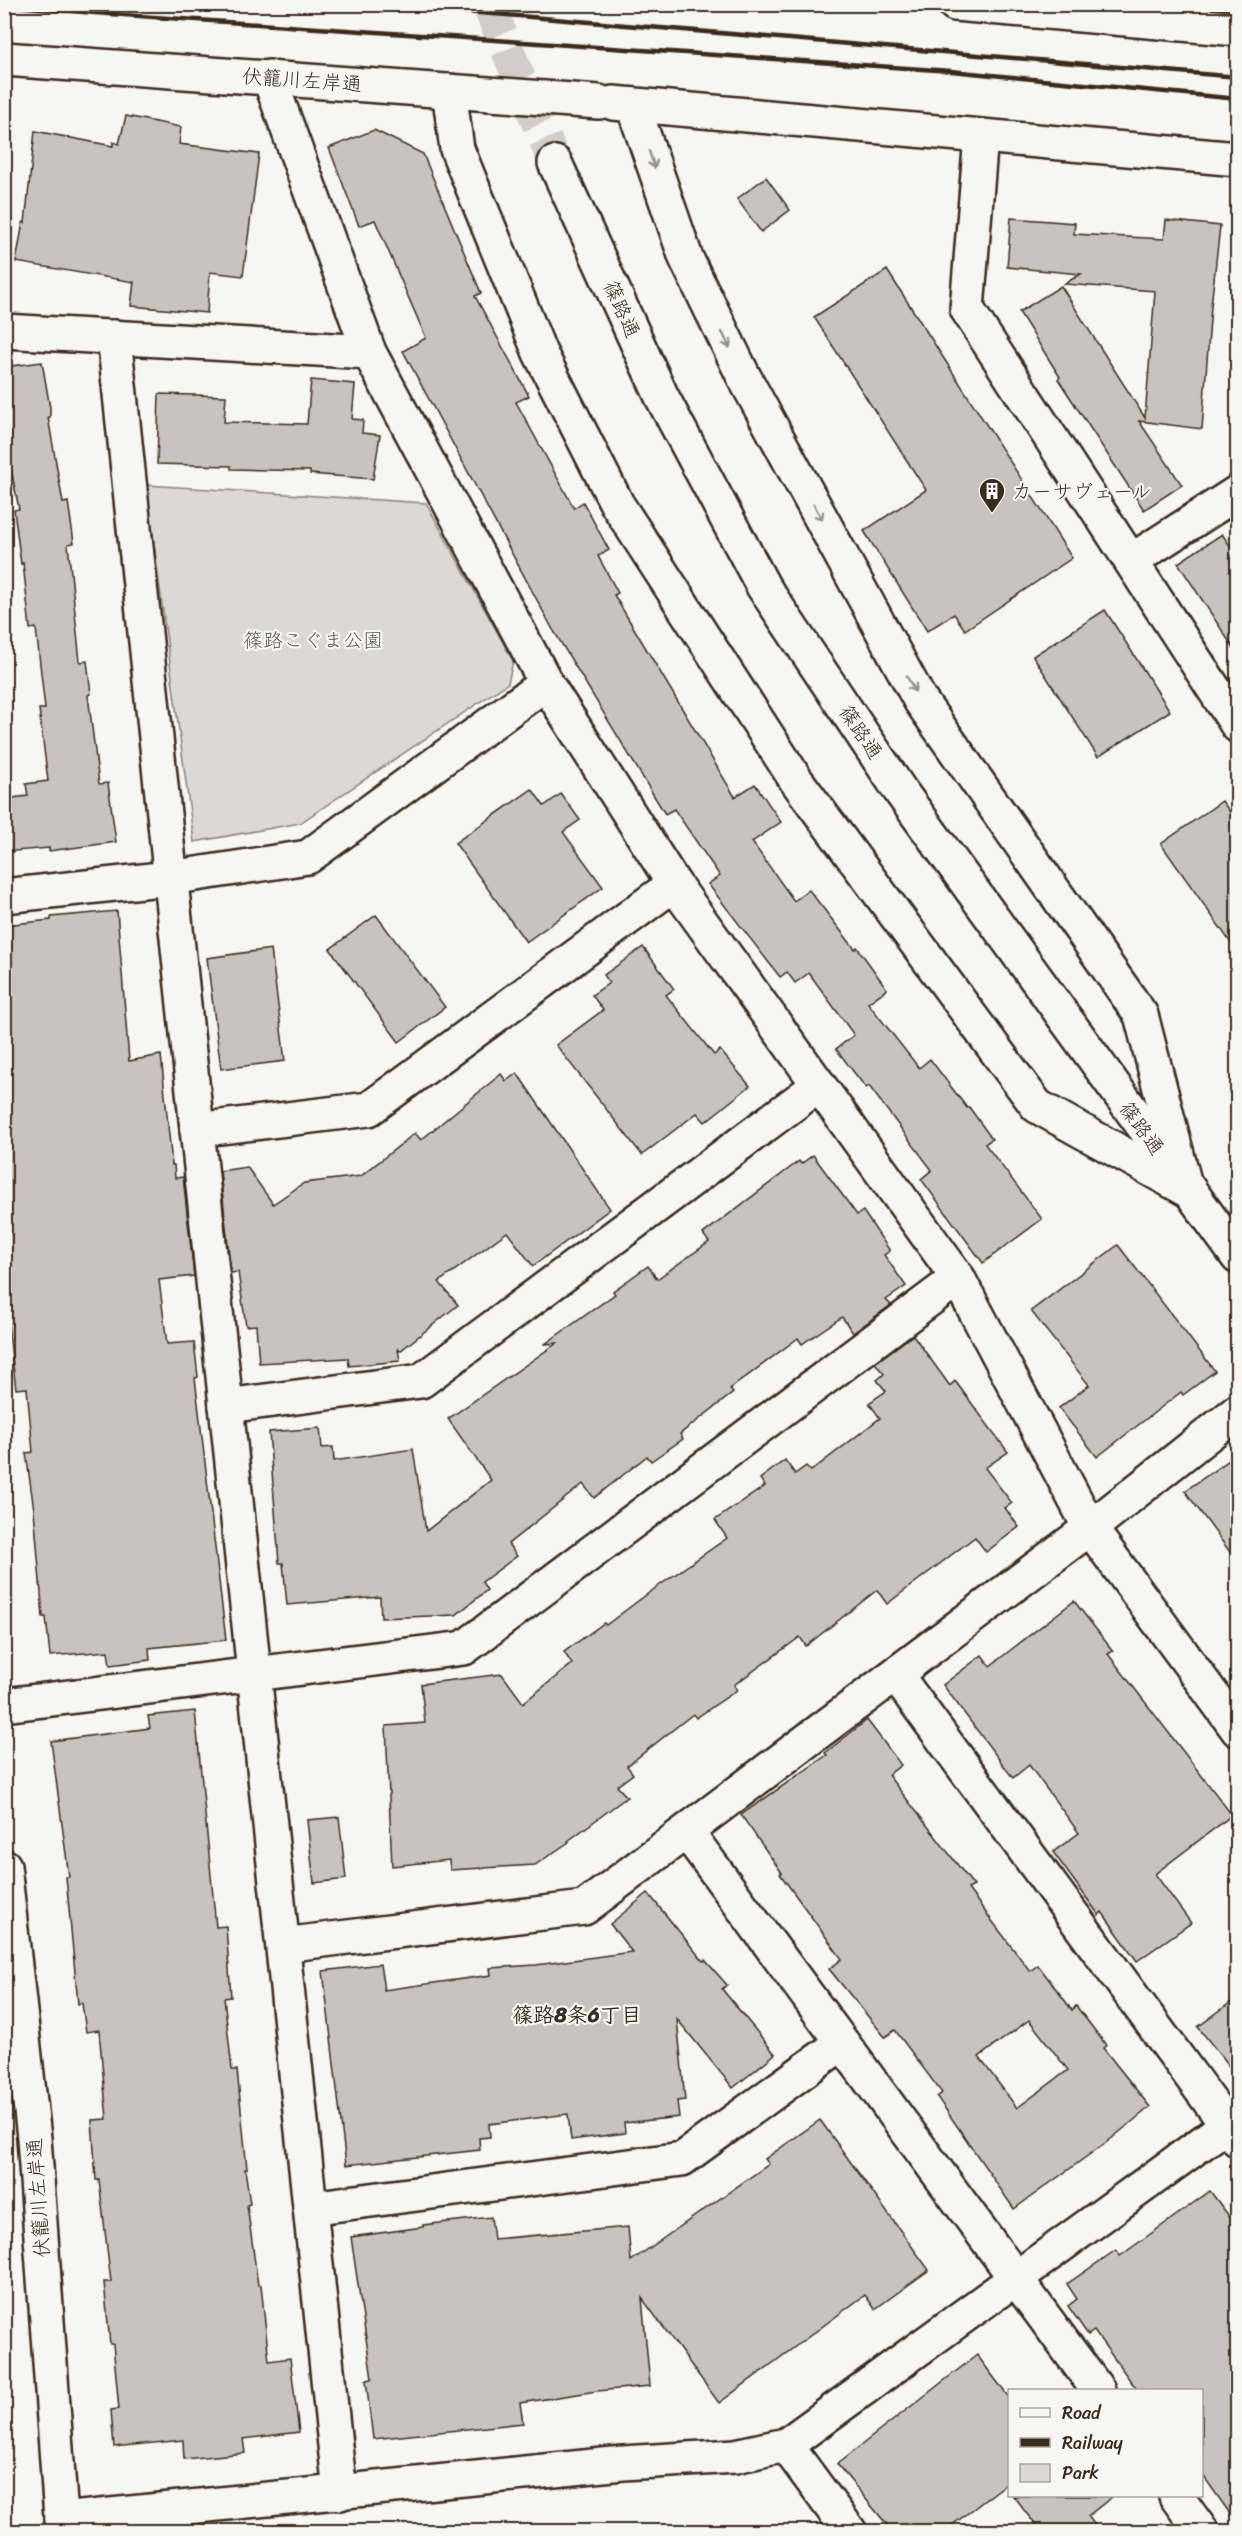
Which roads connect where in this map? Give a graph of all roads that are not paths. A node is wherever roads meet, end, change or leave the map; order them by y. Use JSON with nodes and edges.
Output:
{"nodes":[{"id":1,"x":955,"y":4,"type":"edge"},
{"id":2,"x":1088,"y":10,"type":"edge"},
{"id":3,"x":1238,"y":29,"type":"edge"},
{"id":4,"x":4,"y":59,"type":"edge"},
{"id":5,"x":269,"y":77,"type":"junction"},
{"id":6,"x":449,"y":91,"type":"junction"},
{"id":7,"x":633,"y":105,"type":"junction"},
{"id":8,"x":981,"y":136,"type":"junction"},
{"id":9,"x":1238,"y":159,"type":"edge"},
{"id":10,"x":555,"y":163,"type":"tunnel mouth"},
{"id":11,"x":4,"y":331,"type":"edge"},
{"id":12,"x":114,"y":337,"type":"junction"},
{"id":13,"x":369,"y":352,"type":"junction"},
{"id":14,"x":1238,"y":492,"type":"edge"},
{"id":15,"x":1131,"y":561,"type":"junction"},
{"id":16,"x":546,"y":683,"type":"junction"},
{"id":17,"x":1238,"y":726,"type":"edge"},
{"id":18,"x":170,"y":878,"type":"junction"},
{"id":19,"x":674,"y":884,"type":"junction"},
{"id":20,"x":4,"y":896,"type":"edge"},
{"id":21,"x":819,"y":1085,"type":"junction"},
{"id":22,"x":197,"y":1130,"type":"junction"},
{"id":23,"x":1186,"y":1189,"type":"junction"},
{"id":24,"x":1238,"y":1257,"type":"edge"},
{"id":25,"x":958,"y":1278,"type":"junction"},
{"id":26,"x":226,"y":1406,"type":"junction"},
{"id":27,"x":1238,"y":1411,"type":"edge"},
{"id":28,"x":1090,"y":1528,"type":"junction"},
{"id":29,"x":254,"y":1673,"type":"junction"},
{"id":30,"x":896,"y":1675,"type":"junction"},
{"id":31,"x":4,"y":1705,"type":"edge"},
{"id":32,"x":1238,"y":1730,"type":"edge"},
{"id":33,"x":687,"y":1832,"type":"junction"},
{"id":34,"x":4,"y":1866,"type":"edge"},
{"id":35,"x":282,"y":1945,"type":"junction"},
{"id":36,"x":842,"y":2043,"type":"junction"},
{"id":37,"x":1234,"y":2127,"type":"edge"},
{"id":38,"x":310,"y":2208,"type":"junction"},
{"id":39,"x":1016,"y":2279,"type":"junction"},
{"id":40,"x":1097,"y":2389,"type":"edge"},
{"id":41,"x":786,"y":2445,"type":"junction"},
{"id":42,"x":340,"y":2493,"type":"junction"},
{"id":43,"x":1177,"y":2497,"type":"edge"},
{"id":44,"x":62,"y":2526,"type":"edge"},
{"id":45,"x":850,"y":2532,"type":"edge"},
{"id":46,"x":1202,"y":2532,"type":"edge"}],
"edges":[{"from":1,"to":2,"type":"street"},
{"from":2,"to":3,"type":"street"},
{"from":4,"to":5,"type":"street","name":"伏籠川左岸通"},
{"from":5,"to":6,"type":"street","name":"伏籠川左岸通"},
{"from":5,"to":13,"type":"street"},
{"from":6,"to":7,"type":"street","name":"伏籠川左岸通"},
{"from":6,"to":23,"type":"street"},
{"from":7,"to":8,"type":"street","name":"伏籠川左岸通"},
{"from":7,"to":23,"type":"street","one_way":true},
{"from":8,"to":9,"type":"street","name":"伏籠川左岸通"},
{"from":8,"to":15,"type":"street"},
{"from":10,"to":23,"type":"street","name":"篠路通"},
{"from":11,"to":12,"type":"street"},
{"from":12,"to":13,"type":"street"},
{"from":12,"to":18,"type":"street"},
{"from":13,"to":16,"type":"street"},
{"from":14,"to":15,"type":"street"},
{"from":15,"to":17,"type":"street"},
{"from":16,"to":18,"type":"street"},
{"from":16,"to":19,"type":"street"},
{"from":18,"to":20,"type":"street"},
{"from":18,"to":22,"type":"street"},
{"from":19,"to":21,"type":"street"},
{"from":19,"to":22,"type":"street"},
{"from":21,"to":25,"type":"street"},
{"from":21,"to":26,"type":"street"},
{"from":22,"to":26,"type":"street"},
{"from":23,"to":24,"type":"street","name":"篠路通"},
{"from":25,"to":28,"type":"street"},
{"from":25,"to":29,"type":"street"},
{"from":26,"to":29,"type":"street"},
{"from":27,"to":28,"type":"street"},
{"from":28,"to":30,"type":"street"},
{"from":28,"to":32,"type":"street"},
{"from":29,"to":31,"type":"street"},
{"from":29,"to":35,"type":"street"},
{"from":30,"to":33,"type":"street"},
{"from":30,"to":37,"type":"street"},
{"from":33,"to":35,"type":"street"},
{"from":33,"to":36,"type":"street"},
{"from":34,"to":44,"type":"street","name":"伏籠川左岸通"},
{"from":35,"to":38,"type":"street"},
{"from":36,"to":38,"type":"street"},
{"from":36,"to":39,"type":"street"},
{"from":37,"to":39,"type":"street"},
{"from":38,"to":42,"type":"street"},
{"from":39,"to":40,"type":"street"},
{"from":39,"to":41,"type":"street"},
{"from":41,"to":42,"type":"street"},
{"from":41,"to":45,"type":"street"},
{"from":42,"to":44,"type":"street"},
{"from":43,"to":46,"type":"street"}]}
